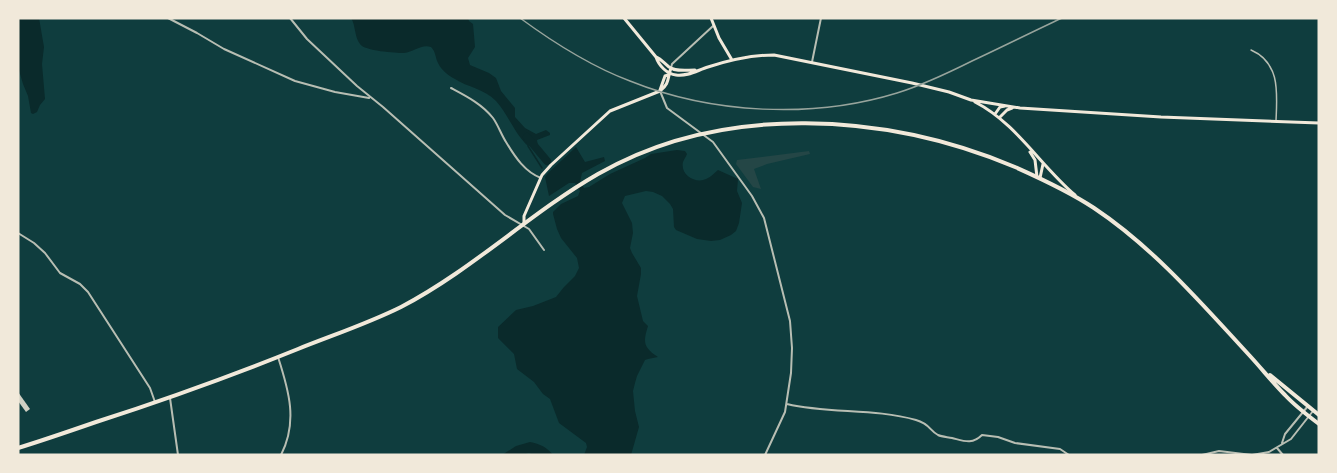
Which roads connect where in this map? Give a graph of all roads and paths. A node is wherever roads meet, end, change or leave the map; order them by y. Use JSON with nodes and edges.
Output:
{"nodes":[{"id":1,"x":168,"y":18,"type":"edge"},
{"id":2,"x":290,"y":18,"type":"edge"},
{"id":3,"x":624,"y":18,"type":"edge"},
{"id":4,"x":711,"y":18,"type":"edge"},
{"id":5,"x":821,"y":18,"type":"edge"},
{"id":6,"x":713,"y":26,"type":"junction"},
{"id":7,"x":1251,"y":50,"type":"dead end"},
{"id":8,"x":656,"y":57,"type":"junction"},
{"id":9,"x":732,"y":60,"type":"junction"},
{"id":10,"x":812,"y":62,"type":"junction"},
{"id":11,"x":671,"y":68,"type":"junction"},
{"id":12,"x":697,"y":70,"type":"junction"},
{"id":13,"x":669,"y":74,"type":"junction"},
{"id":14,"x":451,"y":88,"type":"dead end"},
{"id":15,"x":660,"y":91,"type":"junction"},
{"id":16,"x":372,"y":99,"type":"junction"},
{"id":17,"x":971,"y":99,"type":"junction"},
{"id":18,"x":1007,"y":106,"type":"junction"},
{"id":19,"x":1015,"y":107,"type":"junction"},
{"id":20,"x":995,"y":114,"type":"junction"},
{"id":21,"x":1000,"y":117,"type":"junction"},
{"id":22,"x":1276,"y":122,"type":"junction"},
{"id":23,"x":1319,"y":123,"type":"edge"},
{"id":24,"x":702,"y":134,"type":"junction"},
{"id":25,"x":1027,"y":145,"type":"junction"},
{"id":26,"x":1043,"y":164,"type":"junction"},
{"id":27,"x":541,"y":178,"type":"junction"},
{"id":28,"x":1038,"y":178,"type":"junction"},
{"id":29,"x":1083,"y":201,"type":"junction"},
{"id":30,"x":524,"y":225,"type":"junction"},
{"id":31,"x":18,"y":233,"type":"edge"},
{"id":32,"x":544,"y":250,"type":"dead end"},
{"id":33,"x":278,"y":357,"type":"junction"},
{"id":34,"x":1265,"y":371,"type":"junction"},
{"id":35,"x":170,"y":398,"type":"junction"},
{"id":36,"x":156,"y":402,"type":"junction"},
{"id":37,"x":787,"y":404,"type":"junction"},
{"id":38,"x":1308,"y":406,"type":"junction"},
{"id":39,"x":1314,"y":411,"type":"junction"},
{"id":40,"x":1304,"y":412,"type":"junction"},
{"id":41,"x":1319,"y":415,"type":"edge"},
{"id":42,"x":1309,"y":416,"type":"junction"},
{"id":43,"x":1319,"y":424,"type":"edge"},
{"id":44,"x":1282,"y":443,"type":"junction"},
{"id":45,"x":18,"y":448,"type":"edge"},
{"id":46,"x":1277,"y":448,"type":"junction"},
{"id":47,"x":178,"y":455,"type":"edge"},
{"id":48,"x":280,"y":455,"type":"edge"},
{"id":49,"x":765,"y":455,"type":"edge"},
{"id":50,"x":1069,"y":455,"type":"edge"},
{"id":51,"x":1202,"y":455,"type":"edge"},
{"id":52,"x":1252,"y":455,"type":"edge"},
{"id":53,"x":1283,"y":455,"type":"edge"}],
"edges":[{"from":1,"to":16,"type":"street"},
{"from":2,"to":16,"type":"street"},
{"from":3,"to":8,"type":"main road"},
{"from":4,"to":6,"type":"main road"},
{"from":5,"to":10,"type":"street"},
{"from":6,"to":9,"type":"main road"},
{"from":6,"to":11,"type":"street"},
{"from":7,"to":22,"type":"lane"},
{"from":8,"to":11,"type":"main road"},
{"from":8,"to":13,"type":"main road"},
{"from":9,"to":10,"type":"main road"},
{"from":9,"to":12,"type":"main road"},
{"from":10,"to":17,"type":"main road"},
{"from":11,"to":12,"type":"main road"},
{"from":11,"to":13,"type":"main road"},
{"from":12,"to":13,"type":"main road"},
{"from":13,"to":15,"type":"main road"},
{"from":14,"to":27,"type":"street"},
{"from":15,"to":24,"type":"street"},
{"from":15,"to":27,"type":"main road"},
{"from":16,"to":30,"type":"street"},
{"from":17,"to":18,"type":"main road"},
{"from":17,"to":20,"type":"main road"},
{"from":18,"to":19,"type":"main road"},
{"from":18,"to":20,"type":"main road"},
{"from":19,"to":21,"type":"main road"},
{"from":19,"to":22,"type":"main road"},
{"from":20,"to":21,"type":"main road"},
{"from":21,"to":25,"type":"main road"},
{"from":22,"to":23,"type":"main road"},
{"from":24,"to":28,"type":"main road"},
{"from":24,"to":30,"type":"main road"},
{"from":24,"to":37,"type":"street"},
{"from":25,"to":26,"type":"main road"},
{"from":25,"to":28,"type":"main road"},
{"from":26,"to":28,"type":"main road"},
{"from":26,"to":29,"type":"main road"},
{"from":27,"to":30,"type":"main road"},
{"from":28,"to":29,"type":"main road"},
{"from":29,"to":34,"type":"main road"},
{"from":30,"to":32,"type":"street"},
{"from":30,"to":33,"type":"main road"},
{"from":31,"to":36,"type":"street"},
{"from":33,"to":35,"type":"main road"},
{"from":33,"to":48,"type":"street"},
{"from":34,"to":38,"type":"main road"},
{"from":34,"to":40,"type":"main road"},
{"from":35,"to":36,"type":"main road"},
{"from":35,"to":47,"type":"street"},
{"from":36,"to":45,"type":"main road"},
{"from":37,"to":49,"type":"street"},
{"from":37,"to":50,"type":"street"},
{"from":38,"to":39,"type":"main road"},
{"from":38,"to":40,"type":"street"},
{"from":39,"to":41,"type":"main road"},
{"from":39,"to":42,"type":"street"},
{"from":40,"to":42,"type":"main road"},
{"from":40,"to":44,"type":"street"},
{"from":42,"to":43,"type":"main road"},
{"from":42,"to":44,"type":"street"},
{"from":44,"to":46,"type":"street"},
{"from":46,"to":52,"type":"street"},
{"from":46,"to":53,"type":"street"},
{"from":51,"to":52,"type":"street"}]}
